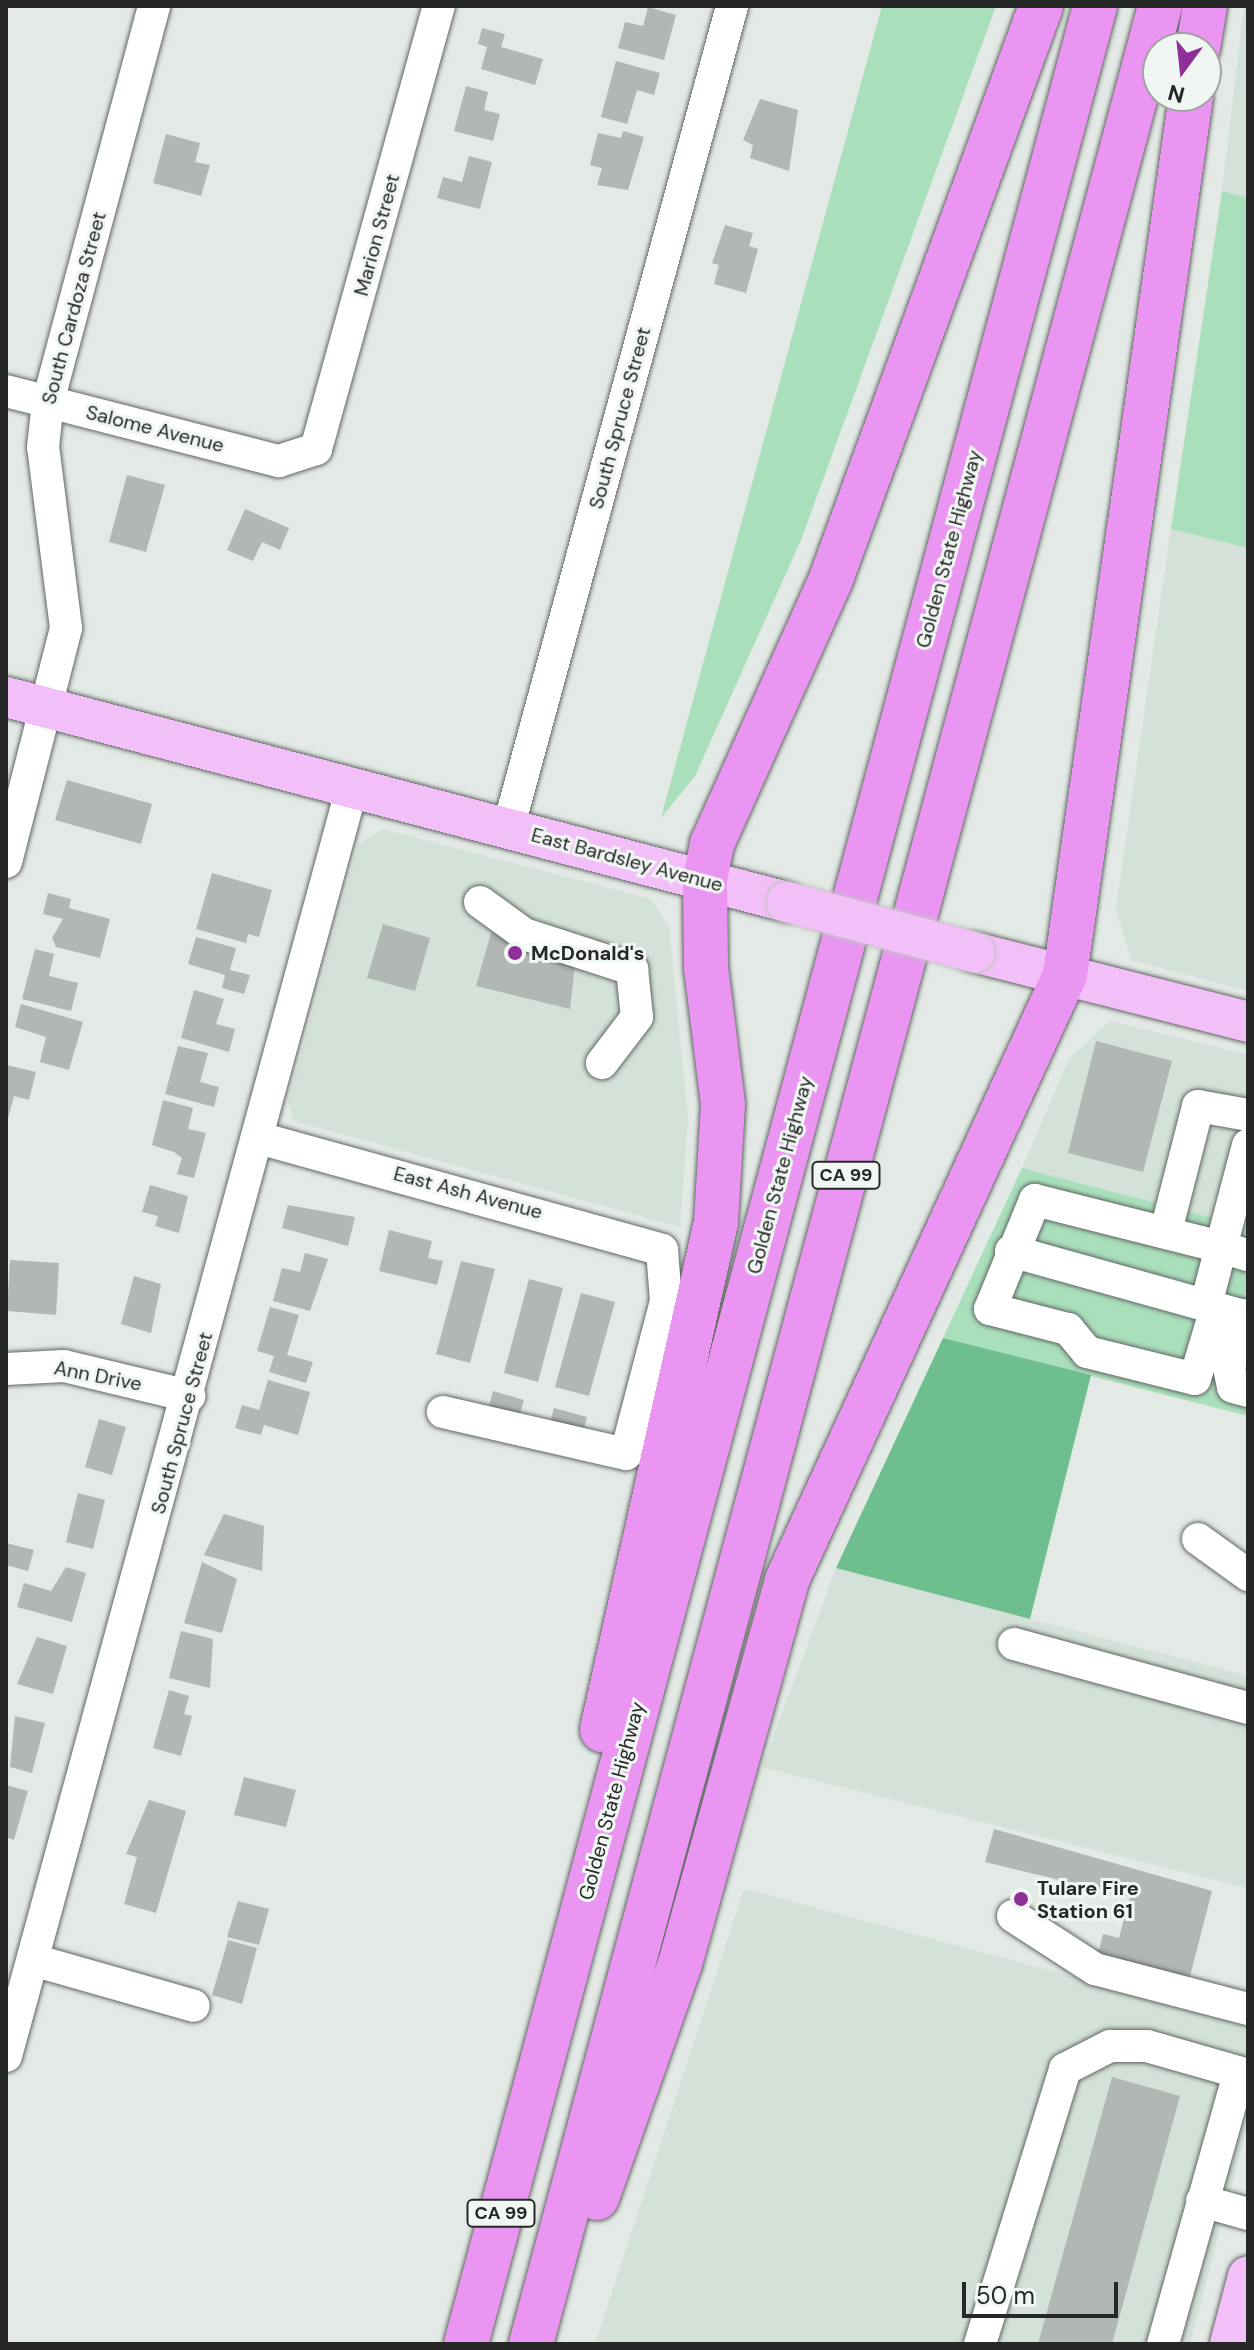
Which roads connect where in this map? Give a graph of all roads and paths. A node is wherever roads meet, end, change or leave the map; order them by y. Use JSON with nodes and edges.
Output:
{"nodes":[{"id":1,"x":154,"y":6,"type":"edge"},
{"id":2,"x":439,"y":6,"type":"edge"},
{"id":3,"x":732,"y":6,"type":"edge"},
{"id":4,"x":1041,"y":6,"type":"edge"},
{"id":5,"x":1095,"y":6,"type":"edge"},
{"id":6,"x":1160,"y":6,"type":"edge"},
{"id":7,"x":1205,"y":6,"type":"edge"},
{"id":8,"x":1201,"y":32,"type":"edge"},
{"id":9,"x":1189,"y":112,"type":"edge"},
{"id":10,"x":6,"y":391,"type":"edge"},
{"id":11,"x":48,"y":402,"type":"junction"},
{"id":12,"x":305,"y":458,"type":"joint"},
{"id":13,"x":6,"y":697,"type":"edge"},
{"id":14,"x":49,"y":709,"type":"junction"},
{"id":15,"x":352,"y":788,"type":"junction"},
{"id":16,"x":508,"y":829,"type":"junction"},
{"id":17,"x":6,"y":862,"type":"edge"},
{"id":18,"x":705,"y":880,"type":"junction"},
{"id":19,"x":480,"y":902,"type":"dead end"},
{"id":20,"x":1065,"y":975,"type":"junction"},
{"id":21,"x":1248,"y":1022,"type":"edge"},
{"id":22,"x":602,"y":1063,"type":"dead end"},
{"id":23,"x":1248,"y":1115,"type":"edge"},
{"id":24,"x":259,"y":1138,"type":"junction"},
{"id":25,"x":1248,"y":1145,"type":"edge"},
{"id":26,"x":1166,"y":1231,"type":"junction"},
{"id":27,"x":1011,"y":1251,"type":"junction"},
{"id":28,"x":1235,"y":1251,"type":"edge"},
{"id":29,"x":1235,"y":1325,"type":"edge"},
{"id":30,"x":6,"y":1369,"type":"edge"},
{"id":31,"x":1248,"y":1370,"type":"edge"},
{"id":32,"x":1248,"y":1391,"type":"edge"},
{"id":33,"x":189,"y":1396,"type":"junction"},
{"id":34,"x":443,"y":1412,"type":"dead end"},
{"id":35,"x":1198,"y":1539,"type":"dead end"},
{"id":36,"x":1248,"y":1575,"type":"edge"},
{"id":37,"x":1014,"y":1644,"type":"dead end"},
{"id":38,"x":1248,"y":1708,"type":"edge"},
{"id":39,"x":1013,"y":1916,"type":"dead end"},
{"id":40,"x":23,"y":1968,"type":"edge"},
{"id":41,"x":194,"y":2006,"type":"dead end"},
{"id":42,"x":1248,"y":2009,"type":"edge"},
{"id":43,"x":6,"y":2056,"type":"edge"},
{"id":44,"x":1243,"y":2074,"type":"edge"},
{"id":45,"x":536,"y":2082,"type":"junction"},
{"id":46,"x":1202,"y":2201,"type":"junction"},
{"id":47,"x":1248,"y":2214,"type":"edge"},
{"id":48,"x":1248,"y":2276,"type":"edge"},
{"id":49,"x":466,"y":2344,"type":"edge"},
{"id":50,"x":534,"y":2344,"type":"edge"},
{"id":51,"x":980,"y":2344,"type":"edge"},
{"id":52,"x":1163,"y":2344,"type":"edge"},
{"id":53,"x":1230,"y":2344,"type":"edge"}],
"edges":[{"from":1,"to":11,"type":"street","name":"South Cardoza Street"},
{"from":2,"to":12,"type":"street","name":"Marion Street"},
{"from":3,"to":16,"type":"street","name":"South Spruce Street"},
{"from":4,"to":18,"type":"highway"},
{"from":5,"to":45,"type":"highway","name":"Golden State Highway","number":"CA 99"},
{"from":6,"to":50,"type":"highway","number":"CA 99"},
{"from":7,"to":8,"type":"highway"},
{"from":9,"to":20,"type":"highway"},
{"from":10,"to":11,"type":"street","name":"Salome Avenue"},
{"from":11,"to":12,"type":"street","name":"Salome Avenue"},
{"from":11,"to":14,"type":"street","name":"South Cardoza Street"},
{"from":13,"to":14,"type":"main road","name":"East Bardsley Avenue"},
{"from":14,"to":15,"type":"main road","name":"East Bardsley Avenue"},
{"from":14,"to":17,"type":"street","name":"South Cardoza Street"},
{"from":15,"to":16,"type":"main road","name":"East Bardsley Avenue"},
{"from":15,"to":24,"type":"street","name":"South Spruce Street"},
{"from":16,"to":18,"type":"main road","name":"East Bardsley Avenue"},
{"from":18,"to":20,"type":"main road","name":"East Bardsley Avenue","bridge":true},
{"from":18,"to":45,"type":"highway"},
{"from":19,"to":22,"type":"street"},
{"from":20,"to":21,"type":"main road","name":"East Bardsley Avenue"},
{"from":20,"to":50,"type":"highway"},
{"from":23,"to":26,"type":"street"},
{"from":24,"to":33,"type":"street","name":"South Spruce Street"},
{"from":24,"to":34,"type":"street","name":"East Ash Avenue"},
{"from":25,"to":28,"type":"street"},
{"from":26,"to":27,"type":"street"},
{"from":26,"to":28,"type":"street"},
{"from":27,"to":29,"type":"street"},
{"from":27,"to":29,"type":"street"},
{"from":28,"to":29,"type":"street"},
{"from":29,"to":31,"type":"street"},
{"from":29,"to":32,"type":"street"},
{"from":30,"to":33,"type":"street","name":"Ann Drive"},
{"from":33,"to":40,"type":"street","name":"South Spruce Street"},
{"from":35,"to":36,"type":"street"},
{"from":37,"to":38,"type":"street"},
{"from":39,"to":42,"type":"street"},
{"from":40,"to":41,"type":"street"},
{"from":40,"to":43,"type":"street","name":"South Spruce Street"},
{"from":44,"to":46,"type":"street"},
{"from":44,"to":51,"type":"street"},
{"from":45,"to":49,"type":"highway","name":"Golden State Highway","number":"CA 99"},
{"from":46,"to":47,"type":"street"},
{"from":46,"to":52,"type":"street"},
{"from":48,"to":53,"type":"main road"}]}
